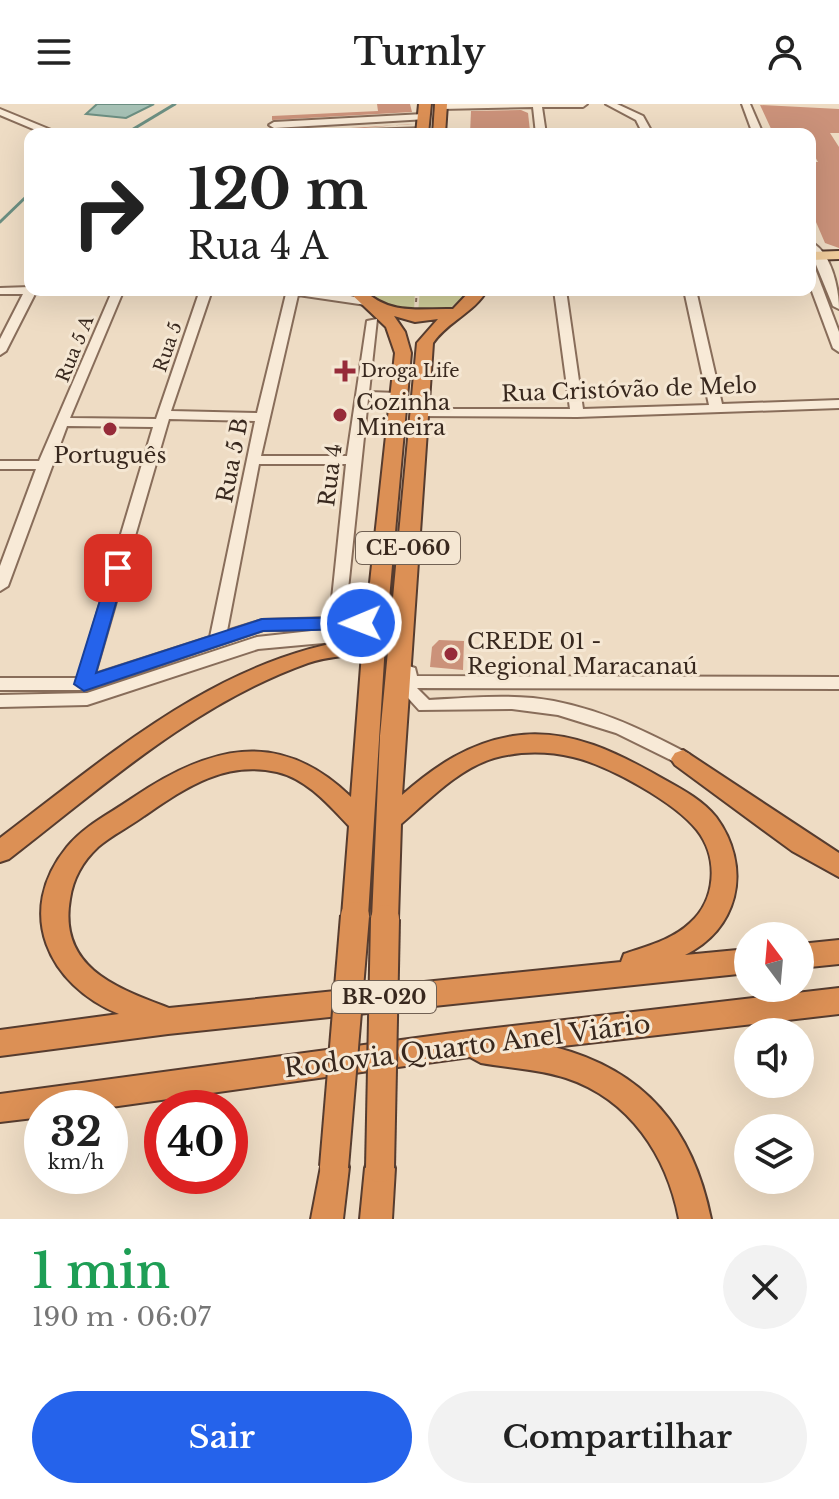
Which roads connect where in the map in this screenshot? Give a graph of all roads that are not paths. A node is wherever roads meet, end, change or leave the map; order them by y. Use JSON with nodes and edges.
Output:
{"nodes":[{"id":1,"x":537,"y":104,"type":"edge"},
{"id":2,"x":583,"y":104,"type":"edge"},
{"id":3,"x":610,"y":104,"type":"edge"},
{"id":4,"x":746,"y":104,"type":"edge"},
{"id":5,"x":441,"y":105,"type":"edge"},
{"id":6,"x":0,"y":112,"type":"edge"},
{"id":7,"x":424,"y":121,"type":"edge"},
{"id":8,"x":274,"y":125,"type":"dead end"},
{"id":9,"x":39,"y":128,"type":"edge"},
{"id":10,"x":377,"y":128,"type":"edge"},
{"id":11,"x":439,"y":128,"type":"edge"},
{"id":12,"x":540,"y":128,"type":"edge"},
{"id":13,"x":645,"y":128,"type":"edge"},
{"id":14,"x":756,"y":128,"type":"edge"},
{"id":15,"x":839,"y":249,"type":"edge"},
{"id":16,"x":816,"y":251,"type":"edge"},
{"id":17,"x":816,"y":251,"type":"edge"},
{"id":18,"x":839,"y":255,"type":"edge"},
{"id":19,"x":816,"y":256,"type":"edge"},
{"id":20,"x":24,"y":283,"type":"edge"},
{"id":21,"x":0,"y":284,"type":"edge"},
{"id":22,"x":816,"y":284,"type":"edge"},
{"id":23,"x":831,"y":284,"type":"junction"},
{"id":24,"x":816,"y":287,"type":"edge"},
{"id":25,"x":24,"y":290,"type":"edge"},
{"id":26,"x":0,"y":291,"type":"edge"},
{"id":27,"x":28,"y":296,"type":"edge"},
{"id":28,"x":116,"y":296,"type":"edge"},
{"id":29,"x":204,"y":296,"type":"edge"},
{"id":30,"x":292,"y":296,"type":"edge"},
{"id":31,"x":323,"y":296,"type":"edge"},
{"id":32,"x":476,"y":296,"type":"edge"},
{"id":33,"x":561,"y":296,"type":"edge"},
{"id":34,"x":691,"y":296,"type":"edge"},
{"id":35,"x":368,"y":305,"type":"edge"},
{"id":36,"x":839,"y":306,"type":"edge"},
{"id":37,"x":456,"y":312,"type":"junction"},
{"id":38,"x":839,"y":347,"type":"edge"},
{"id":39,"x":0,"y":351,"type":"edge"},
{"id":40,"x":364,"y":395,"type":"junction"},
{"id":41,"x":397,"y":397,"type":"junction"},
{"id":42,"x":839,"y":404,"type":"edge"},
{"id":43,"x":716,"y":406,"type":"junction"},
{"id":44,"x":419,"y":413,"type":"junction"},
{"id":45,"x":577,"y":413,"type":"junction"},
{"id":46,"x":262,"y":417,"type":"junction"},
{"id":47,"x":163,"y":419,"type":"junction"},
{"id":48,"x":64,"y":422,"type":"junction"},
{"id":49,"x":255,"y":460,"type":"junction"},
{"id":50,"x":353,"y":460,"type":"junction"},
{"id":51,"x":0,"y":465,"type":"edge"},
{"id":52,"x":44,"y":465,"type":"junction"},
{"id":53,"x":0,"y":586,"type":"edge"},
{"id":54,"x":377,"y":616,"type":"junction"},
{"id":55,"x":402,"y":619,"type":"junction"},
{"id":56,"x":336,"y":629,"type":"junction"},
{"id":57,"x":217,"y":640,"type":"junction"},
{"id":58,"x":374,"y":642,"type":"junction"},
{"id":59,"x":839,"y":683,"type":"edge"},
{"id":60,"x":0,"y":684,"type":"edge"},
{"id":61,"x":84,"y":684,"type":"junction"},
{"id":62,"x":408,"y":686,"type":"junction"},
{"id":63,"x":0,"y":701,"type":"edge"},
{"id":64,"x":683,"y":759,"type":"joint"},
{"id":65,"x":374,"y":822,"type":"junction"},
{"id":66,"x":0,"y":852,"type":"edge"},
{"id":67,"x":839,"y":866,"type":"edge"},
{"id":68,"x":839,"y":952,"type":"edge"},
{"id":69,"x":814,"y":955,"type":"edge"},
{"id":70,"x":734,"y":962,"type":"edge"},
{"id":71,"x":600,"y":974,"type":"junction"},
{"id":72,"x":839,"y":1001,"type":"edge"},
{"id":73,"x":168,"y":1021,"type":"junction"},
{"id":74,"x":0,"y":1043,"type":"edge"},
{"id":75,"x":453,"y":1046,"type":"junction"},
{"id":76,"x":0,"y":1108,"type":"edge"},
{"id":77,"x":327,"y":1219,"type":"edge"},
{"id":78,"x":376,"y":1219,"type":"edge"},
{"id":79,"x":695,"y":1219,"type":"edge"}],
"edges":[{"from":1,"to":2,"type":"street"},
{"from":1,"to":5,"type":"street"},
{"from":1,"to":12,"type":"street"},
{"from":3,"to":13,"type":"street"},
{"from":4,"to":14,"type":"street"},
{"from":5,"to":11,"type":"highway"},
{"from":6,"to":9,"type":"street"},
{"from":7,"to":8,"type":"street"},
{"from":7,"to":10,"type":"street"},
{"from":15,"to":16,"type":"main road"},
{"from":17,"to":18,"type":"main road"},
{"from":19,"to":23,"type":"street"},
{"from":20,"to":21,"type":"street"},
{"from":22,"to":23,"type":"street"},
{"from":23,"to":36,"type":"street"},
{"from":24,"to":38,"type":"street"},
{"from":25,"to":26,"type":"street"},
{"from":27,"to":39,"type":"street"},
{"from":28,"to":48,"type":"street","name":"Rua 5 A"},
{"from":29,"to":47,"type":"street","name":"Rua 5"},
{"from":30,"to":46,"type":"street","name":"Rua 5 B"},
{"from":31,"to":35,"type":"street"},
{"from":32,"to":37,"type":"highway","number":"CE-060"},
{"from":33,"to":45,"type":"street"},
{"from":34,"to":43,"type":"street"},
{"from":35,"to":37,"type":"highway"},
{"from":35,"to":40,"type":"street","name":"Rua 4"},
{"from":35,"to":41,"type":"highway","number":"CE-060"},
{"from":37,"to":44,"type":"highway","number":"CE-060"},
{"from":40,"to":41,"type":"street"},
{"from":40,"to":50,"type":"street","name":"Rua 4"},
{"from":41,"to":54,"type":"highway","number":"CE-060"},
{"from":42,"to":43,"type":"street","name":"Rua Cristóvão de Melo"},
{"from":43,"to":45,"type":"street","name":"Rua Cristóvão de Melo"},
{"from":44,"to":45,"type":"street","name":"Rua Cristóvão de Melo"},
{"from":44,"to":55,"type":"highway","number":"CE-060"},
{"from":46,"to":47,"type":"street"},
{"from":46,"to":49,"type":"street","name":"Rua 5 B"},
{"from":47,"to":48,"type":"street"},
{"from":47,"to":61,"type":"street","name":"Rua 5"},
{"from":48,"to":52,"type":"street","name":"Rua 5 A"},
{"from":49,"to":50,"type":"street"},
{"from":49,"to":57,"type":"street","name":"Rua 5 B"},
{"from":50,"to":56,"type":"street","name":"Rua 4"},
{"from":51,"to":52,"type":"street"},
{"from":52,"to":53,"type":"street","name":"Rua 5 A"},
{"from":54,"to":56,"type":"street"},
{"from":54,"to":58,"type":"highway","number":"CE-060"},
{"from":55,"to":62,"type":"street"},
{"from":55,"to":65,"type":"highway","number":"CE-060"},
{"from":56,"to":57,"type":"street"},
{"from":56,"to":58,"type":"street"},
{"from":56,"to":63,"type":"street"},
{"from":57,"to":61,"type":"street"},
{"from":58,"to":65,"type":"highway","number":"CE-060"},
{"from":58,"to":66,"type":"highway"},
{"from":59,"to":62,"type":"street"},
{"from":60,"to":61,"type":"street"},
{"from":62,"to":64,"type":"street"},
{"from":64,"to":67,"type":"highway"},
{"from":65,"to":71,"type":"highway"},
{"from":65,"to":73,"type":"highway"},
{"from":65,"to":77,"type":"highway","number":"CE-060","bridge":true},
{"from":65,"to":78,"type":"highway","number":"CE-060","bridge":true},
{"from":68,"to":69,"type":"highway"},
{"from":70,"to":71,"type":"highway","number":"BR-020"},
{"from":71,"to":73,"type":"highway","number":"BR-020"},
{"from":72,"to":75,"type":"highway","name":"Rodovia Quarto Anel Viário"},
{"from":73,"to":74,"type":"highway","number":"BR-020"},
{"from":75,"to":76,"type":"highway","name":"Rodovia Quarto Anel Viário"},
{"from":75,"to":79,"type":"highway"}]}
